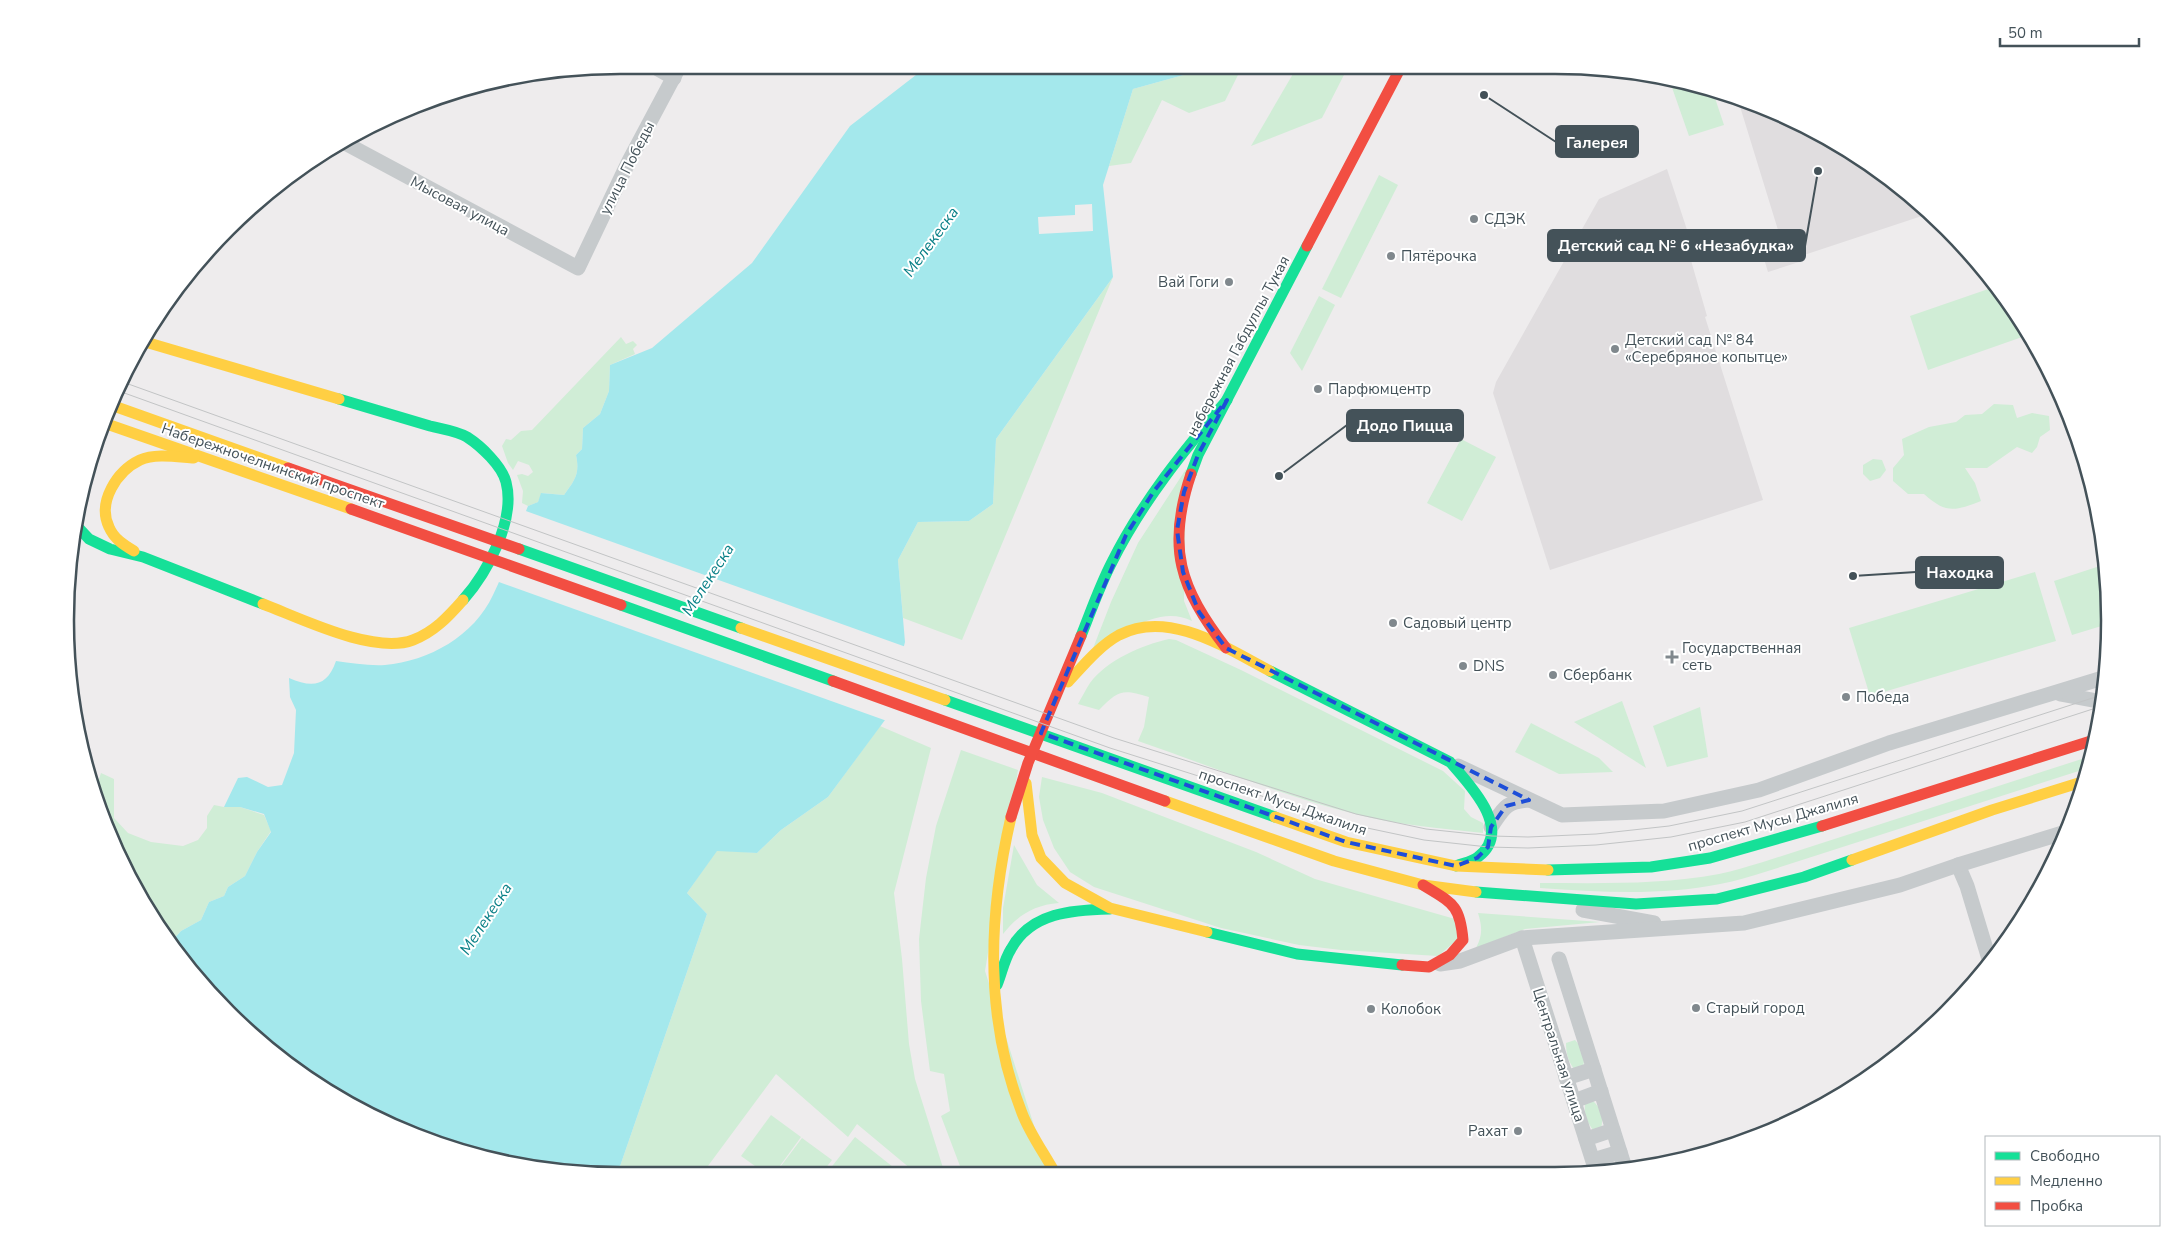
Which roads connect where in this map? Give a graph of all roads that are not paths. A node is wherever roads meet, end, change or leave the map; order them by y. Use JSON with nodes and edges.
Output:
{"nodes":[{"id":1,"x":676,"y":74,"type":"edge"},
{"id":2,"x":1397,"y":74,"type":"edge"},
{"id":3,"x":350,"y":146,"type":"edge"},
{"id":4,"x":578,"y":268,"type":"joint"},
{"id":5,"x":149,"y":343,"type":"edge"},
{"id":6,"x":1227,"y":400,"type":"junction"},
{"id":7,"x":117,"y":407,"type":"edge"},
{"id":8,"x":110,"y":425,"type":"edge"},
{"id":9,"x":206,"y":458,"type":"junction"},
{"id":10,"x":81,"y":531,"type":"edge"},
{"id":11,"x":143,"y":557,"type":"junction"},
{"id":12,"x":1226,"y":648,"type":"junction"},
{"id":13,"x":2098,"y":679,"type":"edge"},
{"id":14,"x":2054,"y":693,"type":"junction"},
{"id":15,"x":1057,"y":694,"type":"junction"},
{"id":16,"x":2096,"y":701,"type":"edge"},
{"id":17,"x":2088,"y":742,"type":"edge"},
{"id":18,"x":1107,"y":756,"type":"joint"},
{"id":19,"x":1450,"y":762,"type":"junction"},
{"id":20,"x":1024,"y":773,"type":"junction"},
{"id":21,"x":2076,"y":784,"type":"edge"},
{"id":22,"x":1529,"y":800,"type":"junction"},
{"id":23,"x":1491,"y":827,"type":"junction"},
{"id":24,"x":2058,"y":834,"type":"edge"},
{"id":25,"x":1958,"y":865,"type":"junction"},
{"id":26,"x":1456,"y":866,"type":"junction"},
{"id":27,"x":1423,"y":885,"type":"junction"},
{"id":28,"x":1495,"y":894,"type":"junction"},
{"id":29,"x":1110,"y":908,"type":"junction"},
{"id":30,"x":1677,"y":928,"type":"junction"},
{"id":31,"x":1522,"y":938,"type":"junction"},
{"id":32,"x":1987,"y":954,"type":"edge"},
{"id":33,"x":1559,"y":959,"type":"dead end"},
{"id":34,"x":1428,"y":967,"type":"junction"},
{"id":35,"x":994,"y":993,"type":"junction"},
{"id":36,"x":1594,"y":1069,"type":"junction"},
{"id":37,"x":1566,"y":1078,"type":"junction"},
{"id":38,"x":1601,"y":1091,"type":"junction"},
{"id":39,"x":1574,"y":1100,"type":"junction"},
{"id":40,"x":1613,"y":1130,"type":"junction"},
{"id":41,"x":1586,"y":1139,"type":"junction"},
{"id":42,"x":1620,"y":1152,"type":"junction"},
{"id":43,"x":1624,"y":1163,"type":"edge"},
{"id":44,"x":1594,"y":1166,"type":"edge"},
{"id":45,"x":1052,"y":1167,"type":"edge"}],
"edges":[{"from":1,"to":4,"type":"street","name":"улица Победы"},
{"from":2,"to":6,"type":"main road","name":"набережная Габдуллы Тукая"},
{"from":3,"to":4,"type":"street","name":"Мысовая улица"},
{"from":5,"to":11,"type":"main road"},
{"from":6,"to":12,"type":"main road","name":"набережная Габдуллы Тукая"},
{"from":6,"to":15,"type":"main road"},
{"from":7,"to":18,"type":"main road","name":"Набережночелнинский проспект"},
{"from":8,"to":9,"type":"main road","name":"Набережночелнинский проспект"},
{"from":9,"to":11,"type":"main road"},
{"from":9,"to":27,"type":"main road","name":"Набережночелнинский проспект"},
{"from":10,"to":11,"type":"main road"},
{"from":12,"to":15,"type":"main road"},
{"from":12,"to":19,"type":"main road"},
{"from":13,"to":14,"type":"street"},
{"from":14,"to":16,"type":"street"},
{"from":14,"to":22,"type":"street"},
{"from":15,"to":20,"type":"main road"},
{"from":17,"to":26,"type":"main road","name":"проспект Мусы Джалиля"},
{"from":18,"to":26,"type":"main road","name":"проспект Мусы Джалиля"},
{"from":19,"to":22,"type":"street"},
{"from":19,"to":23,"type":"main road"},
{"from":20,"to":29,"type":"main road"},
{"from":20,"to":35,"type":"main road"},
{"from":21,"to":28,"type":"main road"},
{"from":22,"to":23,"type":"street"},
{"from":23,"to":26,"type":"main road"},
{"from":24,"to":25,"type":"street"},
{"from":25,"to":30,"type":"street"},
{"from":25,"to":32,"type":"street"},
{"from":27,"to":28,"type":"main road"},
{"from":27,"to":34,"type":"main road"},
{"from":28,"to":30,"type":"street"},
{"from":29,"to":34,"type":"main road"},
{"from":29,"to":35,"type":"main road"},
{"from":30,"to":31,"type":"street"},
{"from":31,"to":34,"type":"street"},
{"from":31,"to":37,"type":"street","name":"Центральная улица"},
{"from":33,"to":36,"type":"street"},
{"from":35,"to":45,"type":"main road"},
{"from":36,"to":37,"type":"street"},
{"from":36,"to":38,"type":"street"},
{"from":37,"to":39,"type":"street","name":"Центральная улица"},
{"from":38,"to":39,"type":"street"},
{"from":38,"to":40,"type":"street"},
{"from":39,"to":41,"type":"street","name":"Центральная улица"},
{"from":40,"to":41,"type":"street"},
{"from":40,"to":42,"type":"street"},
{"from":41,"to":44,"type":"street","name":"Центральная улица"},
{"from":42,"to":43,"type":"street"},
{"from":42,"to":44,"type":"street"}]}
